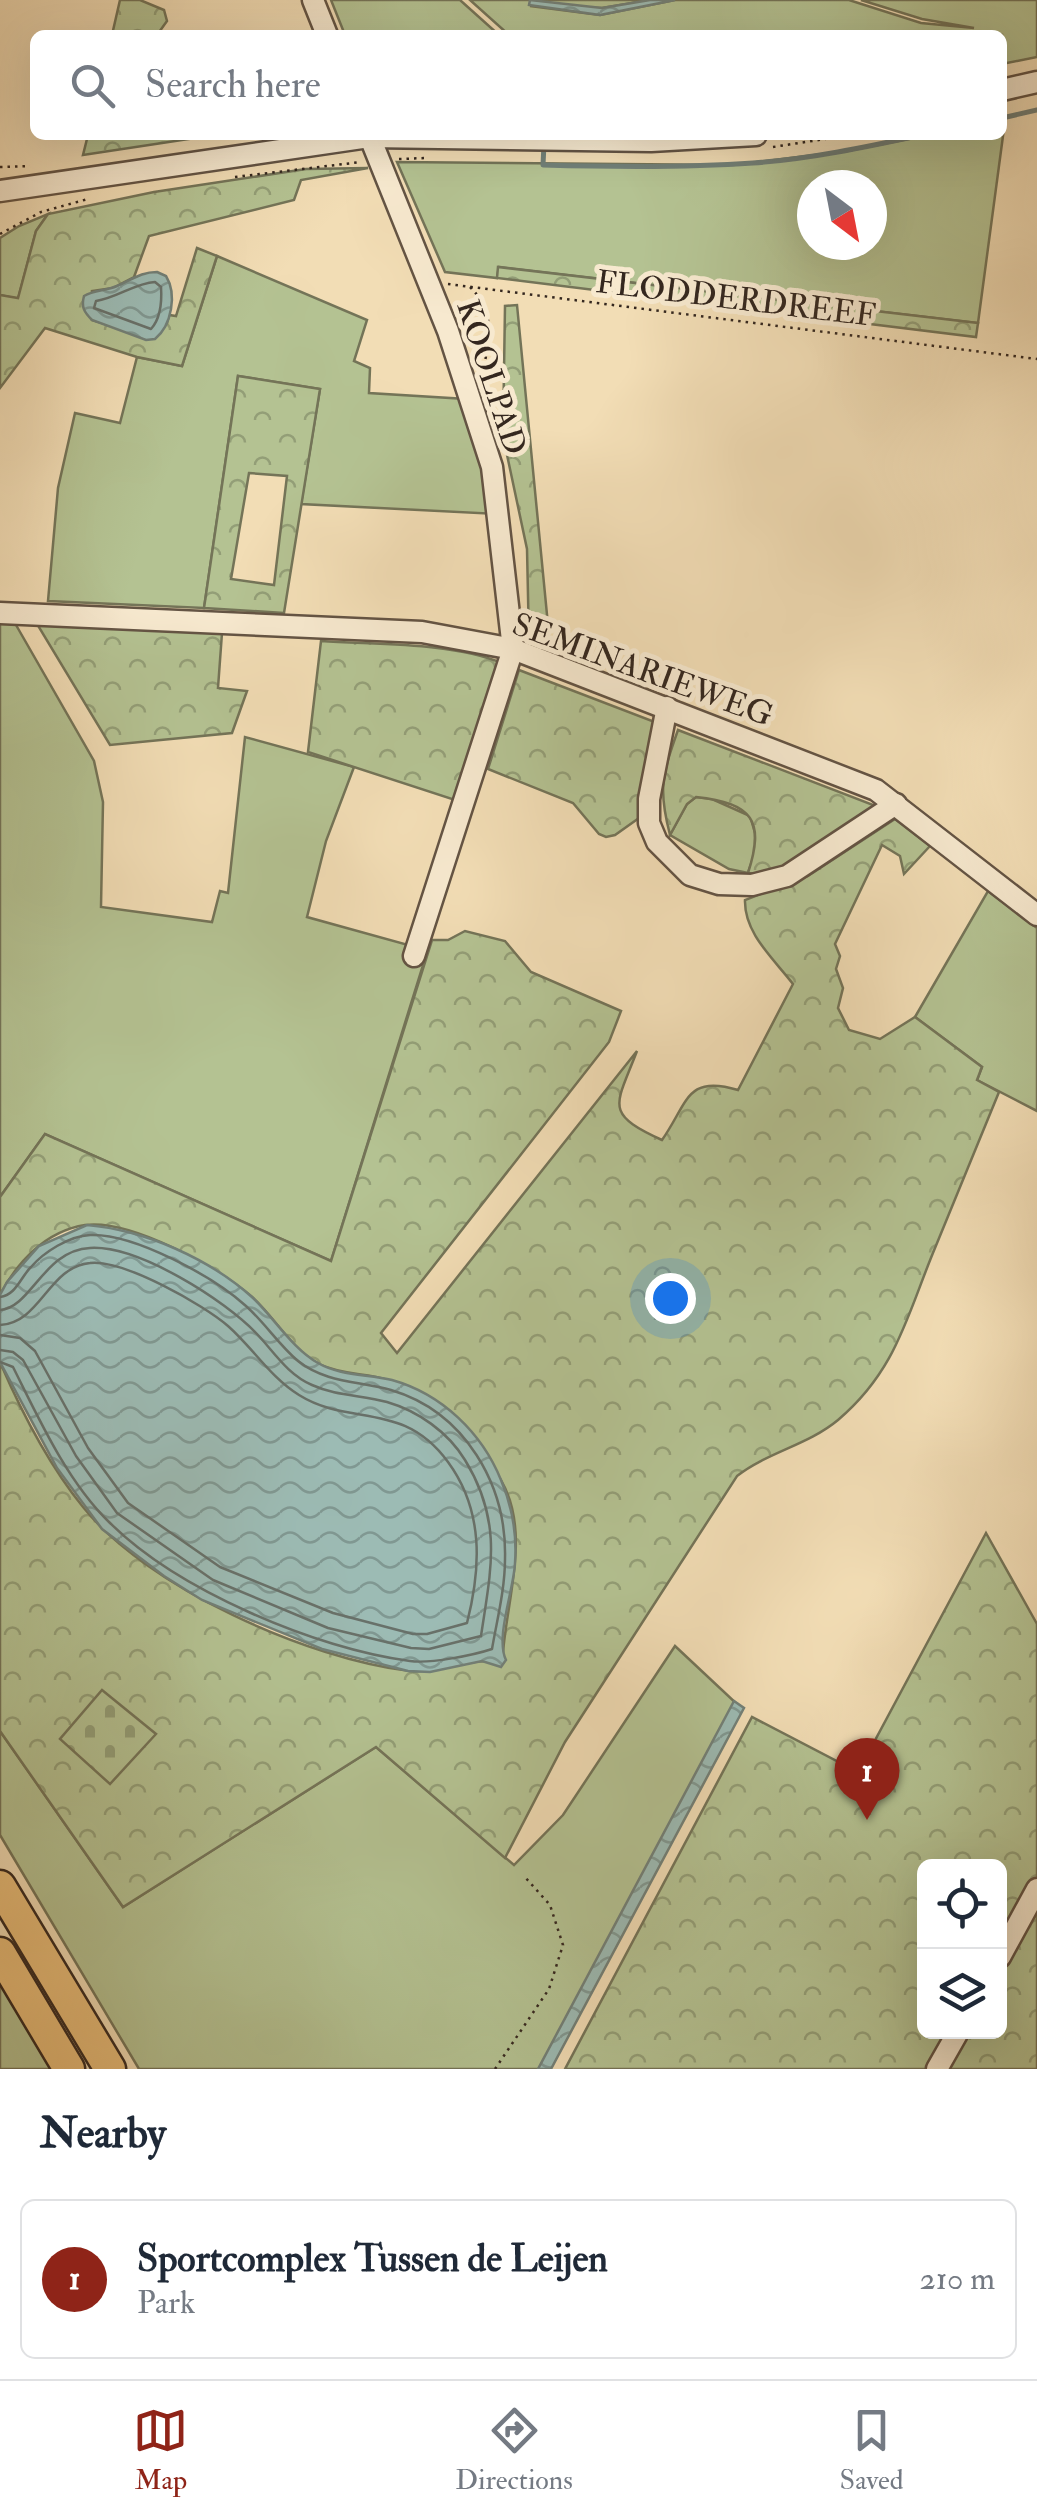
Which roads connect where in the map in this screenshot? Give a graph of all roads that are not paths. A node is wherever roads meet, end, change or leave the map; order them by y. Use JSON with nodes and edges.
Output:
{"nodes":[{"id":1,"x":312,"y":0,"type":"edge"},
{"id":2,"x":325,"y":30,"type":"edge"},
{"id":3,"x":1037,"y":82,"type":"edge"},
{"id":4,"x":1007,"y":89,"type":"edge"},
{"id":5,"x":342,"y":140,"type":"edge"},
{"id":6,"x":370,"y":140,"type":"edge"},
{"id":7,"x":595,"y":140,"type":"edge"},
{"id":8,"x":668,"y":140,"type":"edge"},
{"id":9,"x":0,"y":191,"type":"edge"},
{"id":10,"x":0,"y":613,"type":"edge"},
{"id":11,"x":513,"y":648,"type":"junction"},
{"id":12,"x":667,"y":707,"type":"junction"},
{"id":13,"x":896,"y":804,"type":"junction"},
{"id":14,"x":1037,"y":915,"type":"edge"},
{"id":15,"x":414,"y":956,"type":"dead end"},
{"id":16,"x":0,"y":1886,"type":"edge"},
{"id":17,"x":1037,"y":1889,"type":"edge"},
{"id":18,"x":1004,"y":1949,"type":"edge"},
{"id":19,"x":0,"y":1953,"type":"edge"},
{"id":20,"x":954,"y":2039,"type":"edge"},
{"id":21,"x":68,"y":2069,"type":"edge"},
{"id":22,"x":110,"y":2069,"type":"edge"},
{"id":23,"x":937,"y":2069,"type":"edge"}],
"edges":[{"from":1,"to":2,"type":"street"},
{"from":3,"to":4,"type":"street"},
{"from":5,"to":9,"type":"street"},
{"from":6,"to":11,"type":"street","name":"KOOLPAD"},
{"from":7,"to":8,"type":"street"},
{"from":10,"to":11,"type":"street","name":"SEMINARIEWEG"},
{"from":11,"to":12,"type":"street","name":"SEMINARIEWEG"},
{"from":11,"to":15,"type":"street"},
{"from":12,"to":13,"type":"street","name":"SEMINARIEWEG"},
{"from":12,"to":13,"type":"street"},
{"from":13,"to":14,"type":"street","name":"SEMINARIEWEG"},
{"from":16,"to":22,"type":"highway"},
{"from":17,"to":18,"type":"street"},
{"from":19,"to":21,"type":"highway"},
{"from":20,"to":23,"type":"street"}]}
